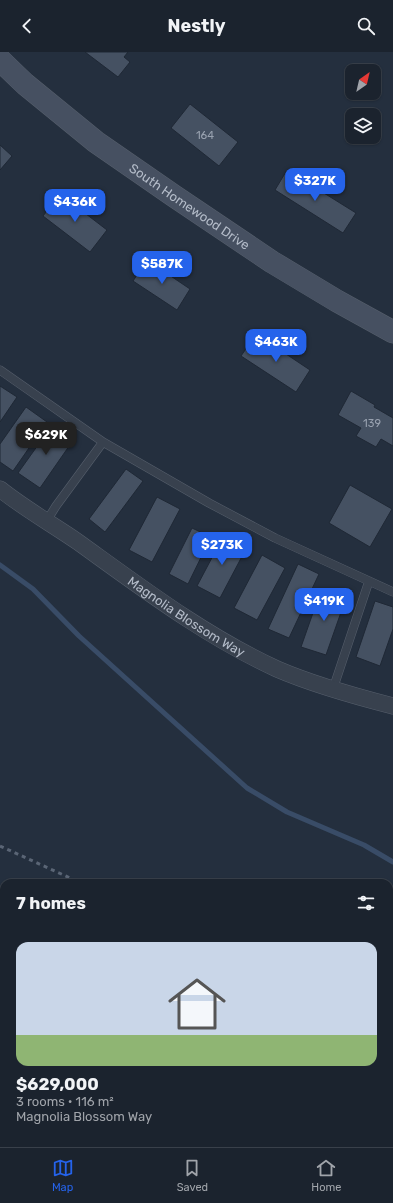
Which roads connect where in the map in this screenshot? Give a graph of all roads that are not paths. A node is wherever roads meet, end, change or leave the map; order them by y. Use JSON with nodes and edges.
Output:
{"nodes":[{"id":1,"x":0,"y":60,"type":"edge"},
{"id":2,"x":393,"y":332,"type":"edge"},
{"id":3,"x":0,"y":370,"type":"edge"},
{"id":4,"x":103,"y":442,"type":"junction"},
{"id":5,"x":0,"y":489,"type":"edge"},
{"id":6,"x":46,"y":522,"type":"junction"},
{"id":7,"x":369,"y":581,"type":"junction"},
{"id":8,"x":393,"y":592,"type":"edge"},
{"id":9,"x":333,"y":689,"type":"junction"},
{"id":10,"x":393,"y":706,"type":"edge"}],
"edges":[{"from":1,"to":2,"type":"street","name":"South Homewood Drive"},
{"from":3,"to":4,"type":"lane"},
{"from":4,"to":6,"type":"lane"},
{"from":4,"to":7,"type":"lane"},
{"from":5,"to":6,"type":"street","name":"Magnolia Blossom Way"},
{"from":6,"to":9,"type":"street","name":"Magnolia Blossom Way"},
{"from":7,"to":8,"type":"lane"},
{"from":7,"to":9,"type":"lane"},
{"from":9,"to":10,"type":"street","name":"Magnolia Blossom Way"}]}
